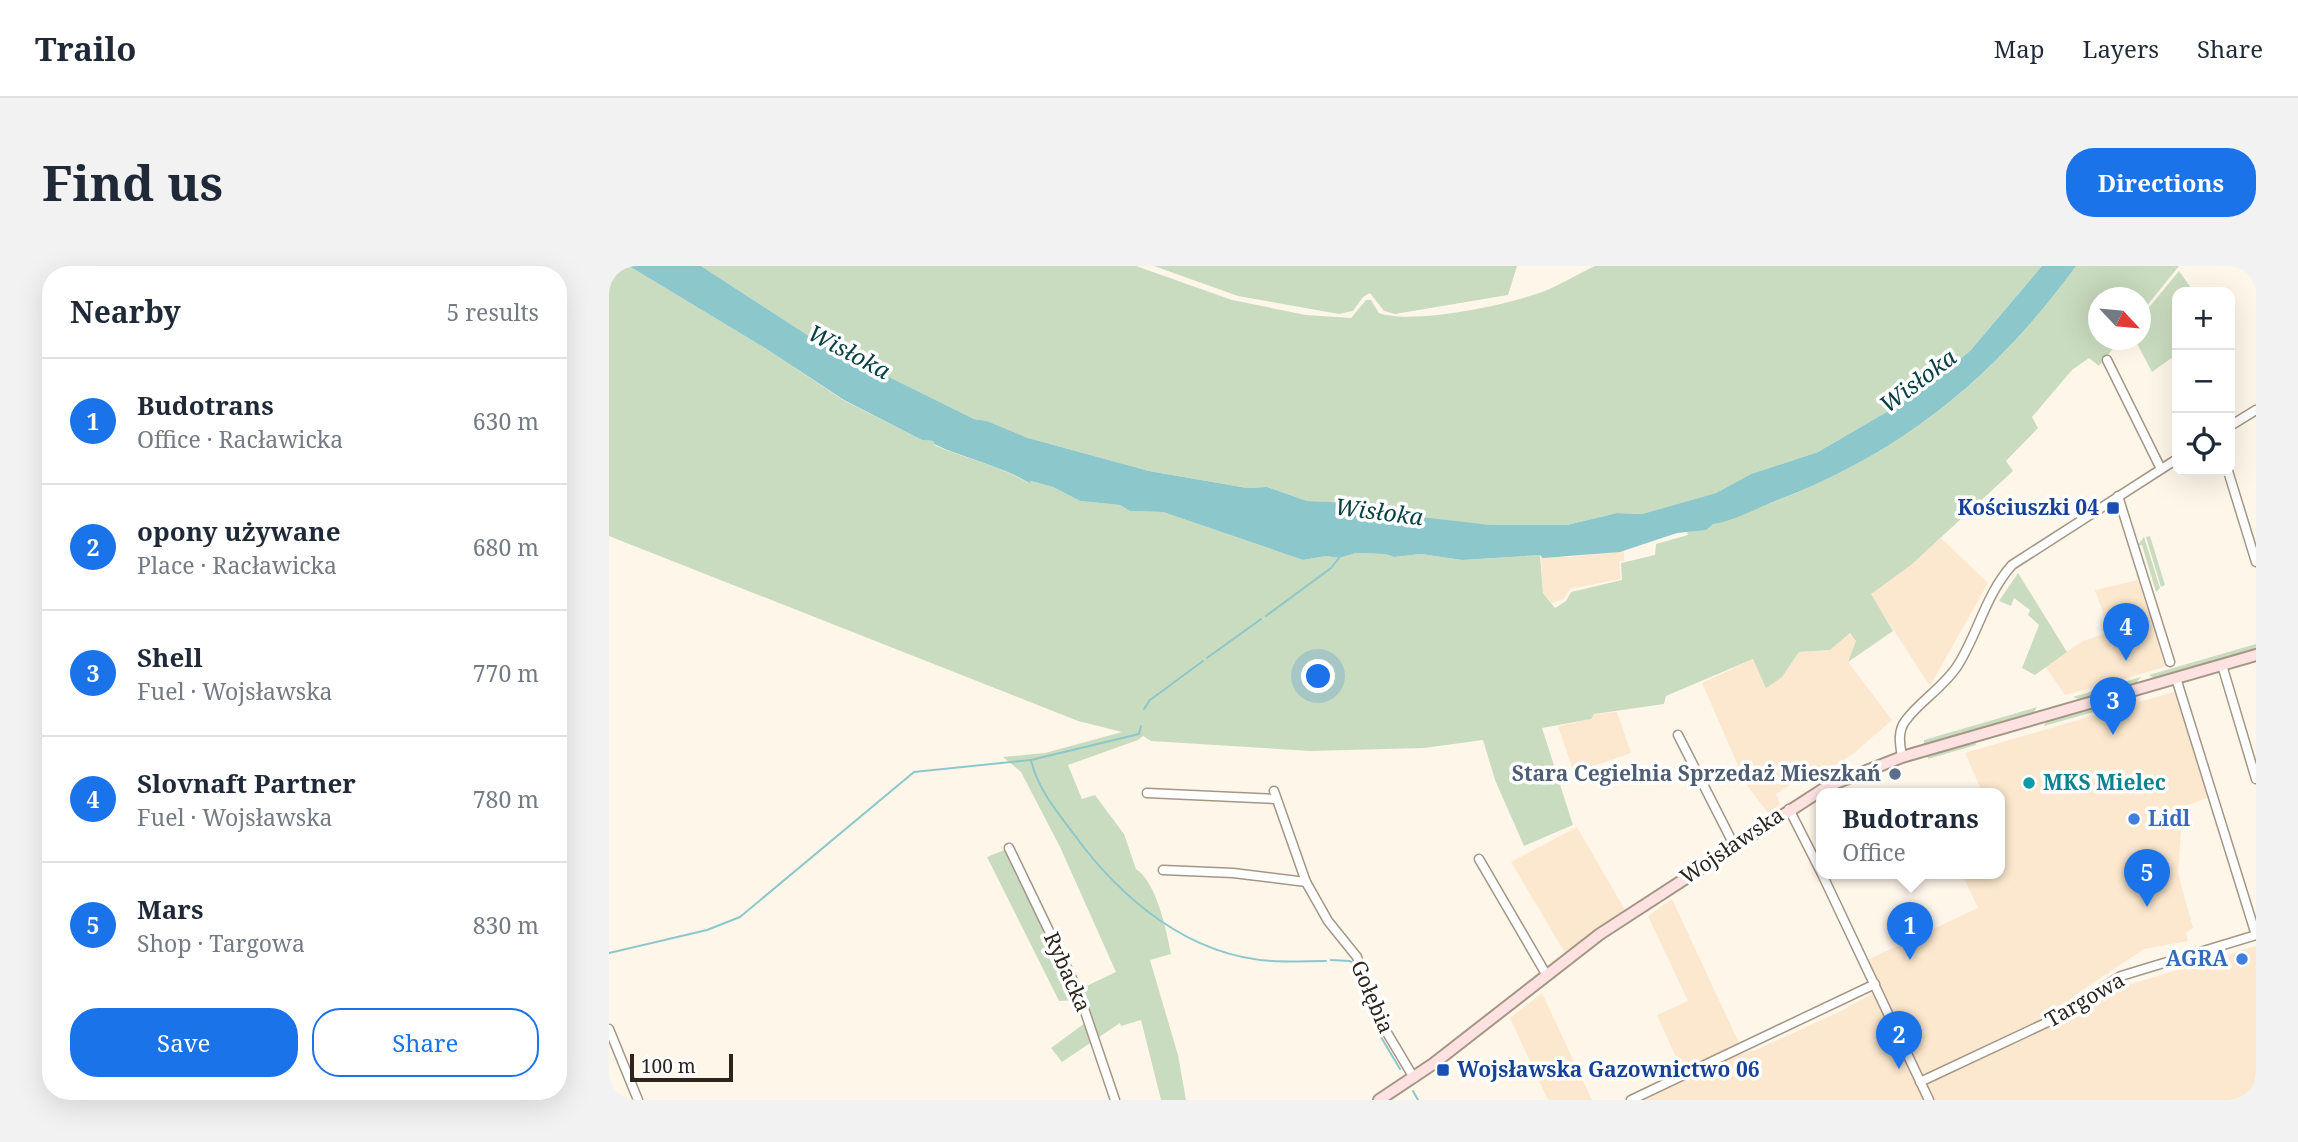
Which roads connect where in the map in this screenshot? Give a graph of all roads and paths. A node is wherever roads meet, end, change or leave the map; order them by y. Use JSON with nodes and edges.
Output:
{"nodes":[{"id":1,"x":2107,"y":360,"type":"dead end"},
{"id":2,"x":2256,"y":410,"type":"edge"},
{"id":3,"x":2235,"y":423,"type":"edge"},
{"id":4,"x":2172,"y":462,"type":"edge"},
{"id":5,"x":2161,"y":469,"type":"junction"},
{"id":6,"x":2230,"y":476,"type":"edge"},
{"id":7,"x":2118,"y":496,"type":"junction"},
{"id":8,"x":2256,"y":562,"type":"edge"},
{"id":9,"x":2256,"y":654,"type":"edge"},
{"id":10,"x":2170,"y":662,"type":"dead end"},
{"id":11,"x":2222,"y":664,"type":"junction"},
{"id":12,"x":2176,"y":678,"type":"junction"},
{"id":13,"x":1678,"y":735,"type":"dead end"},
{"id":14,"x":1902,"y":757,"type":"junction"},
{"id":15,"x":2256,"y":779,"type":"edge"},
{"id":16,"x":1826,"y":788,"type":"edge"},
{"id":17,"x":1147,"y":793,"type":"dead end"},
{"id":18,"x":1816,"y":794,"type":"edge"},
{"id":19,"x":1789,"y":809,"type":"junction"},
{"id":20,"x":1734,"y":845,"type":"junction"},
{"id":21,"x":1009,"y":848,"type":"dead end"},
{"id":22,"x":1479,"y":859,"type":"dead end"},
{"id":23,"x":1816,"y":863,"type":"edge"},
{"id":24,"x":1163,"y":870,"type":"dead end"},
{"id":25,"x":1824,"y":879,"type":"edge"},
{"id":26,"x":1306,"y":882,"type":"junction"},
{"id":27,"x":2256,"y":935,"type":"edge"},
{"id":28,"x":1546,"y":974,"type":"junction"},
{"id":29,"x":1875,"y":984,"type":"junction"},
{"id":30,"x":609,"y":1029,"type":"edge"},
{"id":31,"x":1415,"y":1078,"type":"junction"},
{"id":32,"x":1920,"y":1082,"type":"junction"},
{"id":33,"x":638,"y":1100,"type":"edge"},
{"id":34,"x":1115,"y":1100,"type":"edge"},
{"id":35,"x":1379,"y":1100,"type":"edge"},
{"id":36,"x":1631,"y":1100,"type":"edge"},
{"id":37,"x":1929,"y":1100,"type":"edge"}],
"edges":[{"from":1,"to":5,"type":"street"},
{"from":2,"to":3,"type":"street"},
{"from":4,"to":5,"type":"street"},
{"from":5,"to":7,"type":"street"},
{"from":6,"to":8,"type":"street"},
{"from":7,"to":10,"type":"street"},
{"from":7,"to":14,"type":"street"},
{"from":9,"to":11,"type":"street","name":"Wojsławska"},
{"from":11,"to":12,"type":"street","name":"Wojsławska"},
{"from":11,"to":15,"type":"street"},
{"from":12,"to":14,"type":"street","name":"Wojsławska"},
{"from":12,"to":27,"type":"street"},
{"from":13,"to":20,"type":"street"},
{"from":14,"to":16,"type":"street","name":"Wojsławska"},
{"from":17,"to":26,"type":"street","name":"Gołębia"},
{"from":18,"to":19,"type":"street","name":"Wojsławska"},
{"from":19,"to":20,"type":"street","name":"Wojsławska"},
{"from":19,"to":23,"type":"street"},
{"from":20,"to":28,"type":"street","name":"Wojsławska"},
{"from":21,"to":34,"type":"street","name":"Rybacka"},
{"from":22,"to":28,"type":"street"},
{"from":24,"to":26,"type":"street"},
{"from":25,"to":29,"type":"street"},
{"from":26,"to":31,"type":"street","name":"Gołębia"},
{"from":27,"to":32,"type":"street","name":"Targowa"},
{"from":28,"to":31,"type":"street","name":"Wojsławska"},
{"from":29,"to":32,"type":"street"},
{"from":29,"to":36,"type":"street"},
{"from":30,"to":33,"type":"street"},
{"from":31,"to":35,"type":"street","name":"Wojsławska"},
{"from":32,"to":37,"type":"street"}]}
